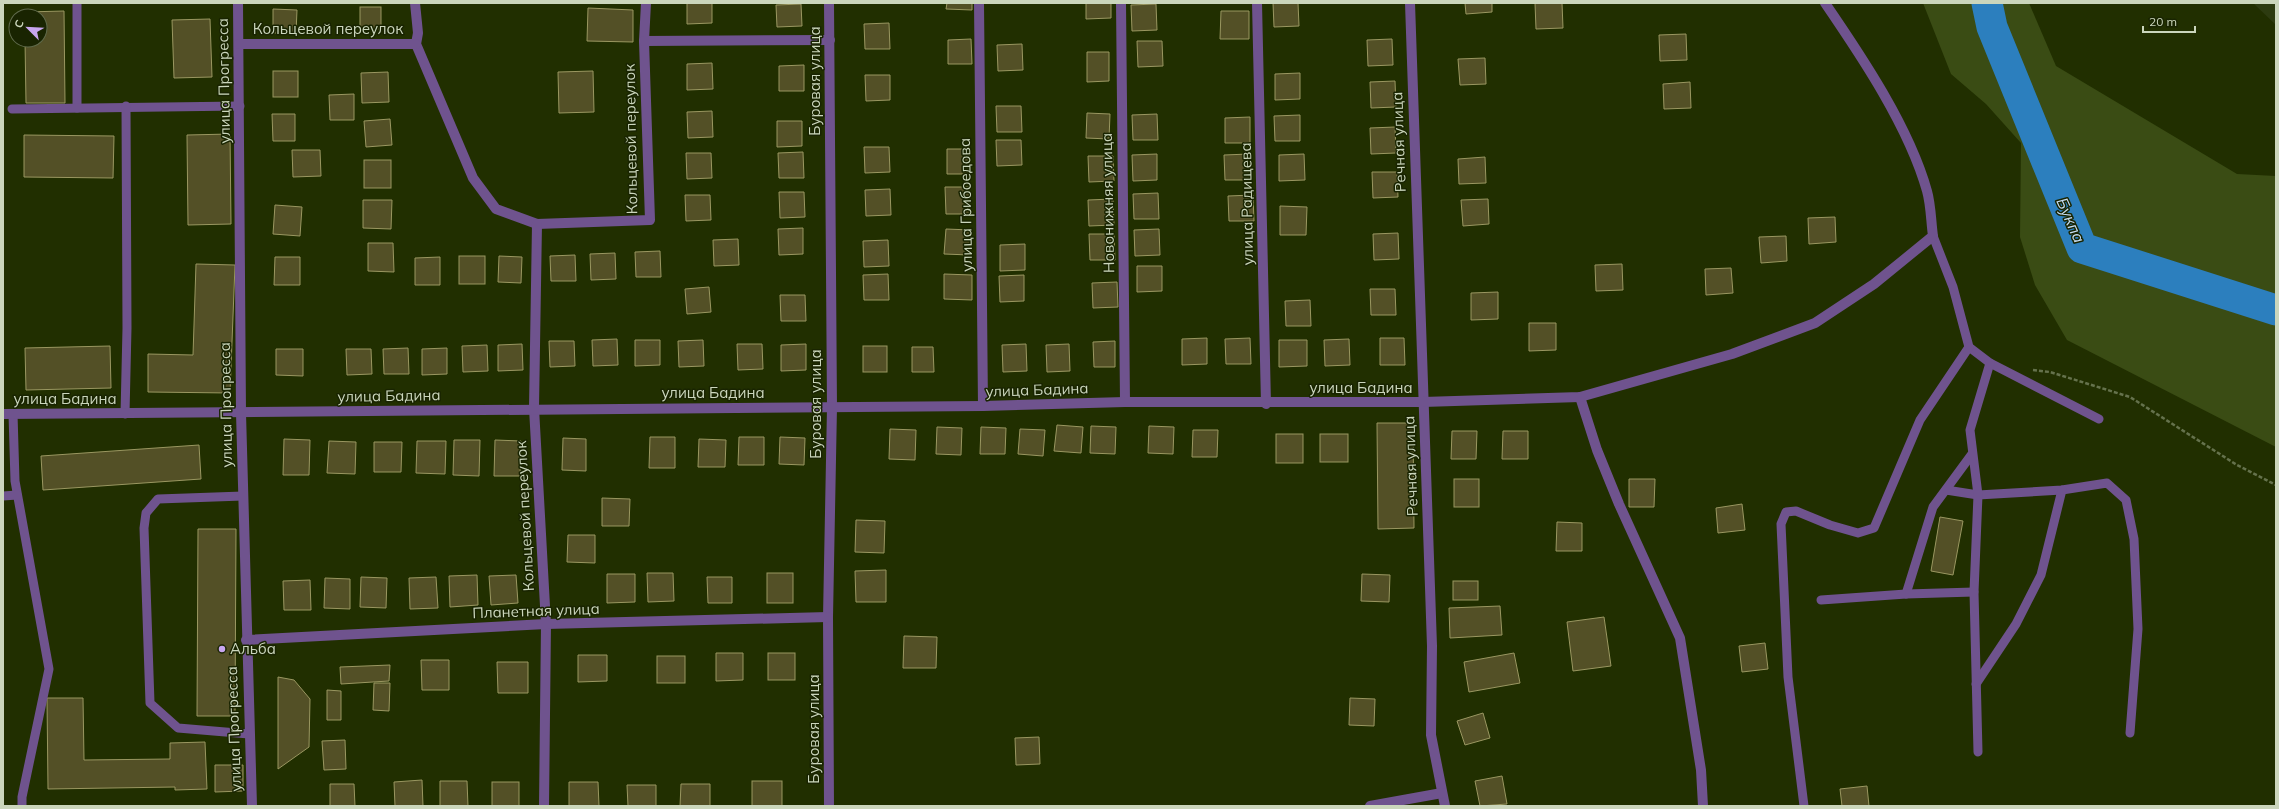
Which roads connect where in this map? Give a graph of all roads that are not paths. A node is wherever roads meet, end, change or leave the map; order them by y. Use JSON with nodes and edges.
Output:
{"nodes":[{"id":1,"x":77,"y":3,"type":"edge"},
{"id":2,"x":238,"y":3,"type":"edge"},
{"id":3,"x":415,"y":3,"type":"edge"},
{"id":4,"x":646,"y":3,"type":"edge"},
{"id":5,"x":829,"y":3,"type":"edge"},
{"id":6,"x":979,"y":3,"type":"edge"},
{"id":7,"x":1121,"y":3,"type":"edge"},
{"id":8,"x":1257,"y":3,"type":"edge"},
{"id":9,"x":1410,"y":3,"type":"edge"},
{"id":10,"x":1825,"y":3,"type":"edge"},
{"id":11,"x":830,"y":40,"type":"junction"},
{"id":12,"x":644,"y":41,"type":"junction"},
{"id":13,"x":239,"y":44,"type":"junction"},
{"id":14,"x":416,"y":44,"type":"junction"},
{"id":15,"x":126,"y":106,"type":"junction"},
{"id":16,"x":240,"y":106,"type":"junction"},
{"id":17,"x":77,"y":108,"type":"junction"},
{"id":18,"x":12,"y":109,"type":"dead end"},
{"id":19,"x":537,"y":224,"type":"junction"},
{"id":20,"x":1933,"y":236,"type":"junction"},
{"id":21,"x":1969,"y":347,"type":"junction"},
{"id":22,"x":1990,"y":362,"type":"junction"},
{"id":23,"x":1580,"y":397,"type":"junction"},
{"id":24,"x":1126,"y":402,"type":"junction"},
{"id":25,"x":1423,"y":402,"type":"junction"},
{"id":26,"x":1266,"y":404,"type":"junction"},
{"id":27,"x":983,"y":406,"type":"junction"},
{"id":28,"x":832,"y":407,"type":"junction"},
{"id":29,"x":534,"y":408,"type":"junction"},
{"id":30,"x":241,"y":413,"type":"junction"},
{"id":31,"x":8,"y":414,"type":"edge"},
{"id":32,"x":125,"y":414,"type":"junction"},
{"id":33,"x":2099,"y":419,"type":"dead end"},
{"id":34,"x":1972,"y":454,"type":"junction"},
{"id":35,"x":1946,"y":490,"type":"junction"},
{"id":36,"x":2062,"y":490,"type":"junction"},
{"id":37,"x":17,"y":495,"type":"junction"},
{"id":38,"x":1978,"y":495,"type":"junction"},
{"id":39,"x":3,"y":496,"type":"edge"},
{"id":40,"x":243,"y":496,"type":"junction"},
{"id":41,"x":1974,"y":592,"type":"junction"},
{"id":42,"x":1906,"y":594,"type":"junction"},
{"id":43,"x":1821,"y":600,"type":"dead end"},
{"id":44,"x":828,"y":617,"type":"junction"},
{"id":45,"x":546,"y":624,"type":"junction"},
{"id":46,"x":246,"y":640,"type":"junction"},
{"id":47,"x":1976,"y":684,"type":"junction"},
{"id":48,"x":2130,"y":733,"type":"dead end"},
{"id":49,"x":249,"y":734,"type":"junction"},
{"id":50,"x":1978,"y":752,"type":"dead end"},
{"id":51,"x":1442,"y":793,"type":"junction"},
{"id":52,"x":22,"y":806,"type":"edge"},
{"id":53,"x":252,"y":806,"type":"edge"},
{"id":54,"x":544,"y":806,"type":"edge"},
{"id":55,"x":829,"y":806,"type":"edge"},
{"id":56,"x":1370,"y":806,"type":"edge"},
{"id":57,"x":1445,"y":806,"type":"edge"},
{"id":58,"x":1703,"y":806,"type":"edge"},
{"id":59,"x":1804,"y":806,"type":"edge"}],
"edges":[{"from":1,"to":17,"type":"lane"},
{"from":2,"to":13,"type":"street","name":"улица Прогресса"},
{"from":3,"to":14,"type":"street","name":"Кольцевой переулок"},
{"from":4,"to":12,"type":"street","name":"Кольцевой переулок"},
{"from":5,"to":11,"type":"street","name":"Буровая улица"},
{"from":6,"to":27,"type":"street","name":"улица Грибоедова"},
{"from":7,"to":24,"type":"street","name":"Новонижняя улица"},
{"from":8,"to":26,"type":"street","name":"улица Радищева"},
{"from":9,"to":25,"type":"street","name":"Речная улица"},
{"from":10,"to":20,"type":"street"},
{"from":11,"to":12,"type":"street"},
{"from":11,"to":28,"type":"street","name":"Буровая улица"},
{"from":12,"to":19,"type":"street","name":"Кольцевой переулок"},
{"from":13,"to":14,"type":"street","name":"Кольцевой переулок"},
{"from":13,"to":16,"type":"street","name":"улица Прогресса"},
{"from":14,"to":19,"type":"street","name":"Кольцевой переулок"},
{"from":15,"to":16,"type":"lane"},
{"from":15,"to":17,"type":"lane"},
{"from":15,"to":32,"type":"lane"},
{"from":16,"to":30,"type":"street","name":"улица Прогресса"},
{"from":17,"to":18,"type":"lane"},
{"from":19,"to":29,"type":"street","name":"Кольцевой переулок"},
{"from":20,"to":21,"type":"lane"},
{"from":20,"to":23,"type":"street","name":"улица Бадина"},
{"from":21,"to":22,"type":"lane"},
{"from":21,"to":59,"type":"lane"},
{"from":22,"to":33,"type":"lane"},
{"from":22,"to":34,"type":"lane"},
{"from":23,"to":25,"type":"street","name":"улица Бадина"},
{"from":23,"to":58,"type":"street"},
{"from":24,"to":26,"type":"street","name":"улица Бадина"},
{"from":24,"to":27,"type":"street","name":"улица Бадина"},
{"from":25,"to":26,"type":"street","name":"улица Бадина"},
{"from":25,"to":51,"type":"street","name":"Речная улица"},
{"from":27,"to":28,"type":"street","name":"улица Бадина"},
{"from":28,"to":29,"type":"street","name":"улица Бадина"},
{"from":28,"to":44,"type":"street","name":"Буровая улица"},
{"from":29,"to":30,"type":"street","name":"улица Бадина"},
{"from":29,"to":45,"type":"street","name":"Кольцевой переулок"},
{"from":30,"to":32,"type":"street","name":"улица Бадина"},
{"from":30,"to":40,"type":"street","name":"улица Прогресса"},
{"from":31,"to":32,"type":"street","name":"улица Бадина"},
{"from":31,"to":37,"type":"lane"},
{"from":34,"to":35,"type":"lane"},
{"from":34,"to":38,"type":"lane"},
{"from":35,"to":38,"type":"lane"},
{"from":35,"to":42,"type":"lane"},
{"from":36,"to":38,"type":"lane"},
{"from":36,"to":47,"type":"lane"},
{"from":36,"to":48,"type":"lane"},
{"from":37,"to":39,"type":"lane"},
{"from":37,"to":52,"type":"lane"},
{"from":38,"to":41,"type":"lane"},
{"from":40,"to":46,"type":"street","name":"улица Прогресса"},
{"from":40,"to":49,"type":"lane"},
{"from":41,"to":42,"type":"lane"},
{"from":41,"to":47,"type":"lane"},
{"from":42,"to":43,"type":"lane"},
{"from":44,"to":45,"type":"street","name":"Планетная улица"},
{"from":44,"to":55,"type":"street","name":"Буровая улица"},
{"from":45,"to":46,"type":"street","name":"Планетная улица"},
{"from":45,"to":54,"type":"street","name":"Кольцевой переулок"},
{"from":46,"to":49,"type":"street","name":"улица Прогресса"},
{"from":47,"to":50,"type":"lane"},
{"from":49,"to":53,"type":"street","name":"улица Прогресса"},
{"from":51,"to":56,"type":"street"},
{"from":51,"to":57,"type":"street","name":"Речная улица"}]}
